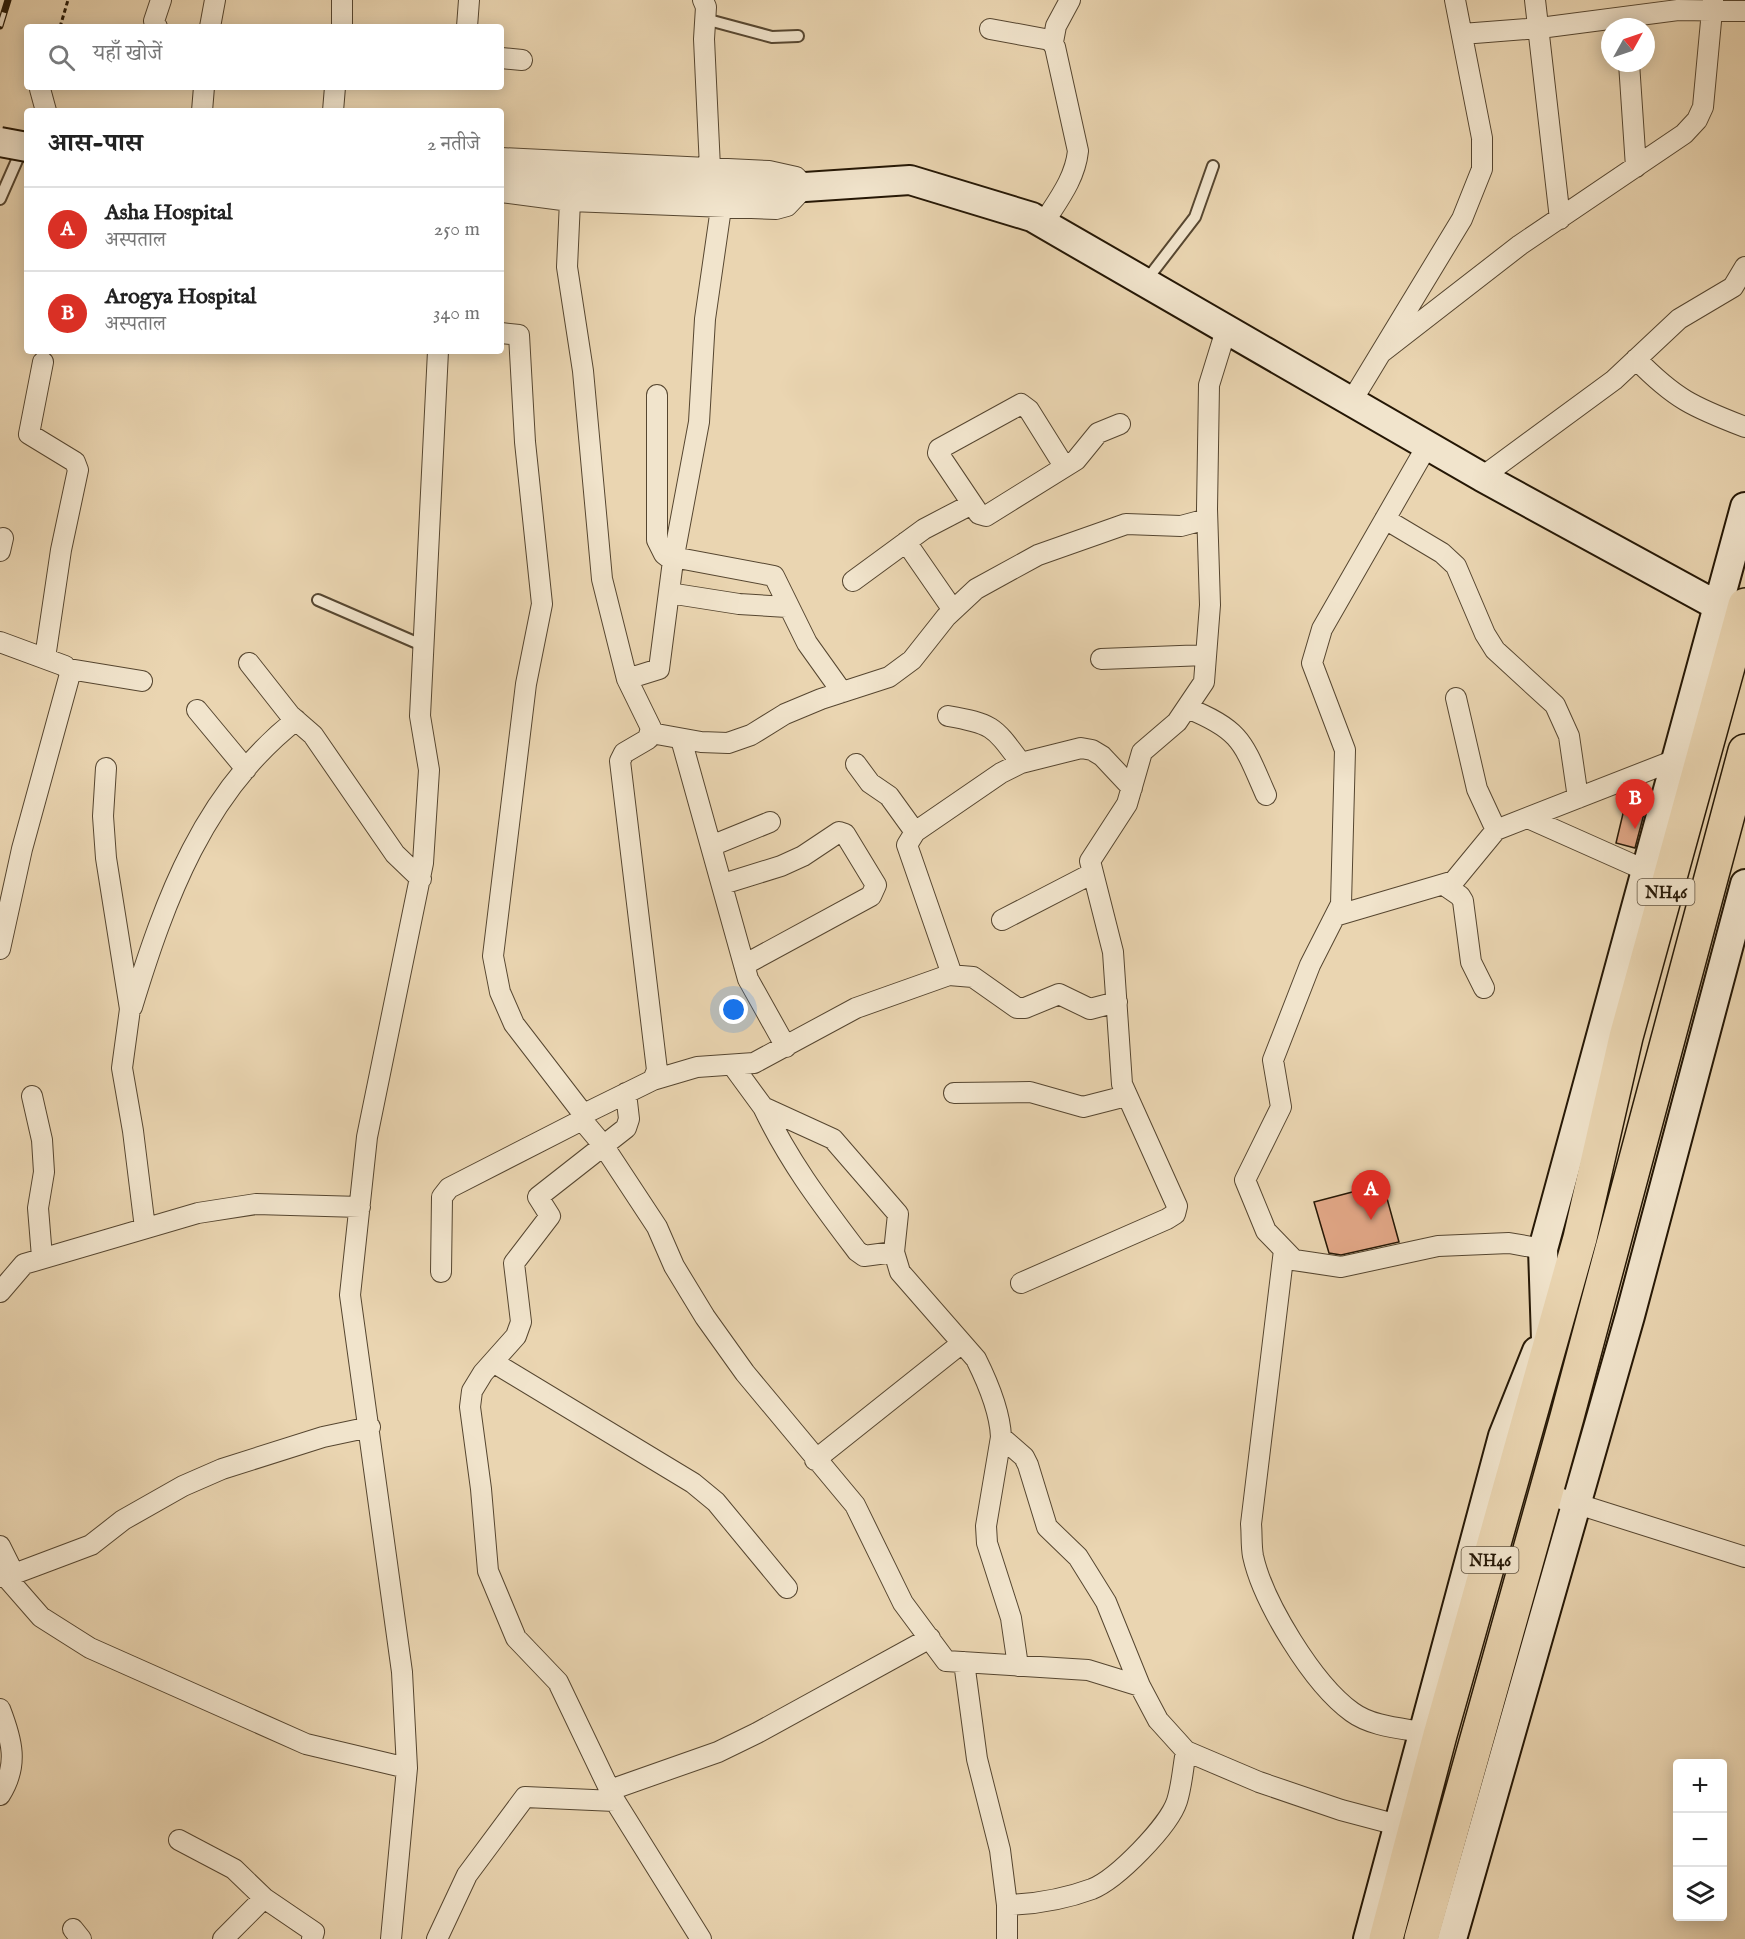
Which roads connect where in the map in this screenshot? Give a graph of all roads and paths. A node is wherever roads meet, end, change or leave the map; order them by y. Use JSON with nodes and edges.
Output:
{"nodes":[{"id":1,"x":68,"y":0,"type":"edge"},
{"id":2,"x":161,"y":0,"type":"edge"},
{"id":3,"x":215,"y":0,"type":"edge"},
{"id":4,"x":342,"y":0,"type":"edge"},
{"id":5,"x":469,"y":0,"type":"edge"},
{"id":6,"x":1070,"y":0,"type":"edge"},
{"id":7,"x":1455,"y":0,"type":"edge"},
{"id":8,"x":1535,"y":0,"type":"edge"},
{"id":9,"x":1713,"y":4,"type":"edge"},
{"id":10,"x":704,"y":9,"type":"edge"},
{"id":11,"x":1745,"y":11,"type":"edge"},
{"id":12,"x":1626,"y":14,"type":"edge"},
{"id":13,"x":61,"y":24,"type":"edge"},
{"id":14,"x":156,"y":24,"type":"edge"},
{"id":15,"x":211,"y":24,"type":"edge"},
{"id":16,"x":342,"y":24,"type":"edge"},
{"id":17,"x":467,"y":24,"type":"edge"},
{"id":18,"x":1540,"y":28,"type":"junction"},
{"id":19,"x":990,"y":29,"type":"dead end"},
{"id":20,"x":1462,"y":34,"type":"junction"},
{"id":21,"x":798,"y":36,"type":"dead end"},
{"id":22,"x":1053,"y":42,"type":"junction"},
{"id":23,"x":504,"y":58,"type":"edge"},
{"id":24,"x":522,"y":60,"type":"dead end"},
{"id":25,"x":1630,"y":72,"type":"edge"},
{"id":26,"x":204,"y":90,"type":"edge"},
{"id":27,"x":335,"y":90,"type":"edge"},
{"id":28,"x":202,"y":108,"type":"edge"},
{"id":29,"x":333,"y":108,"type":"edge"},
{"id":30,"x":20,"y":147,"type":"edge"},
{"id":31,"x":504,"y":158,"type":"edge"},
{"id":32,"x":1213,"y":166,"type":"dead end"},
{"id":33,"x":1636,"y":167,"type":"junction"},
{"id":34,"x":710,"y":168,"type":"junction"},
{"id":35,"x":504,"y":176,"type":"edge"},
{"id":36,"x":791,"y":187,"type":"junction"},
{"id":37,"x":504,"y":192,"type":"edge"},
{"id":38,"x":0,"y":199,"type":"edge"},
{"id":39,"x":570,"y":201,"type":"junction"},
{"id":40,"x":721,"y":208,"type":"junction"},
{"id":41,"x":1560,"y":219,"type":"junction"},
{"id":42,"x":1044,"y":224,"type":"junction"},
{"id":43,"x":1745,"y":267,"type":"edge"},
{"id":44,"x":1145,"y":282,"type":"junction"},
{"id":45,"x":1226,"y":330,"type":"junction"},
{"id":46,"x":504,"y":333,"type":"edge"},
{"id":47,"x":1382,"y":352,"type":"junction"},
{"id":48,"x":438,"y":354,"type":"edge"},
{"id":49,"x":1636,"y":359,"type":"junction"},
{"id":50,"x":43,"y":362,"type":"dead end"},
{"id":51,"x":657,"y":395,"type":"dead end"},
{"id":52,"x":1351,"y":402,"type":"junction"},
{"id":53,"x":1120,"y":424,"type":"dead end"},
{"id":54,"x":1745,"y":427,"type":"edge"},
{"id":55,"x":1427,"y":446,"type":"junction"},
{"id":56,"x":1064,"y":466,"type":"junction"},
{"id":57,"x":1482,"y":477,"type":"junction"},
{"id":58,"x":972,"y":504,"type":"junction"},
{"id":59,"x":1745,"y":507,"type":"edge"},
{"id":60,"x":1207,"y":519,"type":"junction"},
{"id":61,"x":1385,"y":519,"type":"junction"},
{"id":62,"x":906,"y":542,"type":"junction"},
{"id":63,"x":673,"y":559,"type":"junction"},
{"id":64,"x":853,"y":581,"type":"dead end"},
{"id":65,"x":669,"y":593,"type":"junction"},
{"id":66,"x":318,"y":600,"type":"dead end"},
{"id":67,"x":1732,"y":606,"type":"edge"},
{"id":68,"x":787,"y":607,"type":"junction"},
{"id":69,"x":953,"y":610,"type":"junction"},
{"id":70,"x":0,"y":642,"type":"edge"},
{"id":71,"x":424,"y":646,"type":"junction"},
{"id":72,"x":1206,"y":655,"type":"junction"},
{"id":73,"x":45,"y":658,"type":"junction"},
{"id":74,"x":1101,"y":659,"type":"dead end"},
{"id":75,"x":249,"y":663,"type":"dead end"},
{"id":76,"x":69,"y":669,"type":"junction"},
{"id":77,"x":627,"y":679,"type":"junction"},
{"id":78,"x":142,"y":681,"type":"dead end"},
{"id":79,"x":842,"y":692,"type":"junction"},
{"id":80,"x":1456,"y":698,"type":"dead end"},
{"id":81,"x":1187,"y":708,"type":"junction"},
{"id":82,"x":197,"y":710,"type":"dead end"},
{"id":83,"x":948,"y":716,"type":"dead end"},
{"id":84,"x":296,"y":720,"type":"junction"},
{"id":85,"x":651,"y":733,"type":"junction"},
{"id":86,"x":681,"y":739,"type":"junction"},
{"id":87,"x":1745,"y":750,"type":"edge"},
{"id":88,"x":1676,"y":760,"type":"junction"},
{"id":89,"x":1021,"y":763,"type":"junction"},
{"id":90,"x":856,"y":764,"type":"dead end"},
{"id":91,"x":106,"y":768,"type":"dead end"},
{"id":92,"x":246,"y":769,"type":"junction"},
{"id":93,"x":1132,"y":788,"type":"junction"},
{"id":94,"x":1266,"y":795,"type":"dead end"},
{"id":95,"x":1578,"y":798,"type":"junction"},
{"id":96,"x":1528,"y":818,"type":"junction"},
{"id":97,"x":770,"y":822,"type":"dead end"},
{"id":98,"x":1496,"y":830,"type":"junction"},
{"id":99,"x":915,"y":832,"type":"junction"},
{"id":100,"x":711,"y":846,"type":"junction"},
{"id":101,"x":1647,"y":871,"type":"junction"},
{"id":102,"x":1093,"y":873,"type":"junction"},
{"id":103,"x":421,"y":879,"type":"junction"},
{"id":104,"x":723,"y":884,"type":"junction"},
{"id":105,"x":1745,"y":884,"type":"edge"},
{"id":106,"x":1444,"y":885,"type":"junction"},
{"id":107,"x":1335,"y":916,"type":"junction"},
{"id":108,"x":1002,"y":920,"type":"dead end"},
{"id":109,"x":0,"y":950,"type":"edge"},
{"id":110,"x":744,"y":965,"type":"junction"},
{"id":111,"x":950,"y":975,"type":"junction"},
{"id":112,"x":1484,"y":988,"type":"dead end"},
{"id":113,"x":1117,"y":1002,"type":"junction"},
{"id":114,"x":129,"y":1015,"type":"junction"},
{"id":115,"x":786,"y":1047,"type":"junction"},
{"id":116,"x":734,"y":1066,"type":"junction"},
{"id":117,"x":653,"y":1080,"type":"junction"},
{"id":118,"x":626,"y":1093,"type":"junction"},
{"id":119,"x":954,"y":1093,"type":"dead end"},
{"id":120,"x":32,"y":1096,"type":"dead end"},
{"id":121,"x":1126,"y":1096,"type":"junction"},
{"id":122,"x":763,"y":1107,"type":"junction"},
{"id":123,"x":583,"y":1117,"type":"junction"},
{"id":124,"x":603,"y":1145,"type":"junction"},
{"id":125,"x":360,"y":1208,"type":"junction"},
{"id":126,"x":145,"y":1228,"type":"junction"},
{"id":127,"x":1542,"y":1248,"type":"junction"},
{"id":128,"x":1284,"y":1250,"type":"junction"},
{"id":129,"x":894,"y":1252,"type":"junction"},
{"id":130,"x":42,"y":1257,"type":"junction"},
{"id":131,"x":441,"y":1272,"type":"dead end"},
{"id":132,"x":1021,"y":1283,"type":"dead end"},
{"id":133,"x":0,"y":1292,"type":"edge"},
{"id":134,"x":962,"y":1343,"type":"junction"},
{"id":135,"x":1547,"y":1343,"type":"junction"},
{"id":136,"x":493,"y":1362,"type":"junction"},
{"id":137,"x":370,"y":1427,"type":"junction"},
{"id":138,"x":1001,"y":1437,"type":"junction"},
{"id":139,"x":815,"y":1460,"type":"junction"},
{"id":140,"x":1561,"y":1498,"type":"junction"},
{"id":141,"x":0,"y":1546,"type":"edge"},
{"id":142,"x":1745,"y":1557,"type":"edge"},
{"id":143,"x":7,"y":1576,"type":"edge"},
{"id":144,"x":787,"y":1588,"type":"dead end"},
{"id":145,"x":930,"y":1638,"type":"junction"},
{"id":146,"x":964,"y":1662,"type":"junction"},
{"id":147,"x":1018,"y":1666,"type":"junction"},
{"id":148,"x":1140,"y":1686,"type":"junction"},
{"id":149,"x":0,"y":1709,"type":"edge"},
{"id":150,"x":1422,"y":1732,"type":"junction"},
{"id":151,"x":1186,"y":1751,"type":"junction"},
{"id":152,"x":407,"y":1768,"type":"junction"},
{"id":153,"x":0,"y":1795,"type":"edge"},
{"id":154,"x":613,"y":1795,"type":"junction"},
{"id":155,"x":1407,"y":1827,"type":"junction"},
{"id":156,"x":179,"y":1840,"type":"dead end"},
{"id":157,"x":264,"y":1898,"type":"junction"},
{"id":158,"x":1007,"y":1905,"type":"junction"},
{"id":159,"x":223,"y":1939,"type":"edge"},
{"id":160,"x":312,"y":1939,"type":"edge"},
{"id":161,"x":391,"y":1939,"type":"edge"},
{"id":162,"x":437,"y":1939,"type":"edge"},
{"id":163,"x":701,"y":1939,"type":"edge"},
{"id":164,"x":1007,"y":1939,"type":"edge"},
{"id":165,"x":1368,"y":1939,"type":"edge"},
{"id":166,"x":1386,"y":1939,"type":"edge"},
{"id":167,"x":1421,"y":1939,"type":"edge"},
{"id":168,"x":1452,"y":1939,"type":"edge"}],
"edges":[{"from":1,"to":13,"type":"path"},
{"from":2,"to":14,"type":"street"},
{"from":3,"to":15,"type":"street"},
{"from":4,"to":16,"type":"street"},
{"from":5,"to":17,"type":"street"},
{"from":6,"to":22,"type":"street"},
{"from":7,"to":20,"type":"street"},
{"from":8,"to":18,"type":"street"},
{"from":9,"to":11,"type":"street"},
{"from":9,"to":12,"type":"street"},
{"from":9,"to":33,"type":"street"},
{"from":10,"to":21,"type":"lane"},
{"from":10,"to":34,"type":"street"},
{"from":12,"to":18,"type":"street"},
{"from":18,"to":20,"type":"street"},
{"from":18,"to":41,"type":"street"},
{"from":19,"to":22,"type":"street"},
{"from":20,"to":47,"type":"street"},
{"from":22,"to":42,"type":"street"},
{"from":23,"to":24,"type":"street"},
{"from":25,"to":33,"type":"street"},
{"from":26,"to":28,"type":"street"},
{"from":27,"to":29,"type":"street"},
{"from":30,"to":38,"type":"lane"},
{"from":31,"to":34,"type":"street"},
{"from":32,"to":44,"type":"lane"},
{"from":33,"to":41,"type":"street"},
{"from":34,"to":36,"type":"street"},
{"from":35,"to":36,"type":"street"},
{"from":36,"to":40,"type":"street"},
{"from":36,"to":42,"type":"street"},
{"from":37,"to":39,"type":"street"},
{"from":39,"to":40,"type":"street"},
{"from":39,"to":77,"type":"street"},
{"from":40,"to":63,"type":"street"},
{"from":41,"to":47,"type":"street"},
{"from":42,"to":44,"type":"street"},
{"from":43,"to":49,"type":"street"},
{"from":44,"to":45,"type":"street"},
{"from":45,"to":52,"type":"street"},
{"from":45,"to":60,"type":"street"},
{"from":46,"to":123,"type":"street"},
{"from":47,"to":52,"type":"street"},
{"from":48,"to":71,"type":"street"},
{"from":49,"to":54,"type":"street"},
{"from":49,"to":57,"type":"street"},
{"from":50,"to":73,"type":"street"},
{"from":51,"to":63,"type":"street"},
{"from":52,"to":55,"type":"street"},
{"from":53,"to":56,"type":"street"},
{"from":55,"to":57,"type":"street"},
{"from":55,"to":61,"type":"street"},
{"from":56,"to":58,"type":"street"},
{"from":56,"to":58,"type":"street"},
{"from":57,"to":67,"type":"street"},
{"from":58,"to":62,"type":"street"},
{"from":59,"to":67,"type":"street"},
{"from":60,"to":69,"type":"street"},
{"from":60,"to":72,"type":"street"},
{"from":61,"to":95,"type":"street"},
{"from":61,"to":107,"type":"street"},
{"from":62,"to":64,"type":"street"},
{"from":62,"to":69,"type":"street"},
{"from":63,"to":65,"type":"street"},
{"from":63,"to":68,"type":"street"},
{"from":65,"to":68,"type":"street"},
{"from":65,"to":77,"type":"street"},
{"from":66,"to":71,"type":"lane"},
{"from":67,"to":88,"type":"street"},
{"from":67,"to":135,"type":"highway","number":"NH46"},
{"from":68,"to":79,"type":"street"},
{"from":69,"to":79,"type":"street"},
{"from":70,"to":73,"type":"street"},
{"from":71,"to":103,"type":"street"},
{"from":72,"to":74,"type":"street"},
{"from":72,"to":81,"type":"street"},
{"from":73,"to":76,"type":"street"},
{"from":75,"to":84,"type":"street"},
{"from":76,"to":78,"type":"street"},
{"from":76,"to":109,"type":"street"},
{"from":77,"to":85,"type":"street"},
{"from":79,"to":86,"type":"street"},
{"from":80,"to":98,"type":"street"},
{"from":81,"to":93,"type":"street"},
{"from":81,"to":94,"type":"street"},
{"from":82,"to":92,"type":"street"},
{"from":83,"to":89,"type":"street"},
{"from":84,"to":92,"type":"street"},
{"from":84,"to":103,"type":"street"},
{"from":85,"to":86,"type":"street"},
{"from":85,"to":117,"type":"street"},
{"from":86,"to":100,"type":"street"},
{"from":87,"to":140,"type":"highway","number":"NH46"},
{"from":88,"to":95,"type":"street"},
{"from":88,"to":101,"type":"street"},
{"from":89,"to":93,"type":"street"},
{"from":89,"to":99,"type":"street"},
{"from":90,"to":99,"type":"street"},
{"from":91,"to":114,"type":"street"},
{"from":92,"to":114,"type":"street"},
{"from":93,"to":102,"type":"street"},
{"from":95,"to":96,"type":"street"},
{"from":96,"to":98,"type":"street"},
{"from":96,"to":101,"type":"street"},
{"from":97,"to":100,"type":"street"},
{"from":98,"to":106,"type":"street"},
{"from":99,"to":111,"type":"street"},
{"from":100,"to":104,"type":"street"},
{"from":101,"to":127,"type":"street"},
{"from":102,"to":108,"type":"street"},
{"from":102,"to":113,"type":"street"},
{"from":103,"to":125,"type":"street"},
{"from":104,"to":110,"type":"street"},
{"from":104,"to":110,"type":"street"},
{"from":105,"to":140,"type":"street"},
{"from":106,"to":107,"type":"street"},
{"from":106,"to":112,"type":"street"},
{"from":107,"to":128,"type":"street"},
{"from":110,"to":115,"type":"street"},
{"from":111,"to":113,"type":"street"},
{"from":111,"to":115,"type":"street"},
{"from":113,"to":121,"type":"street"},
{"from":114,"to":126,"type":"street"},
{"from":115,"to":116,"type":"street"},
{"from":116,"to":117,"type":"street"},
{"from":116,"to":122,"type":"street"},
{"from":117,"to":118,"type":"street"},
{"from":118,"to":123,"type":"street"},
{"from":118,"to":124,"type":"street"},
{"from":119,"to":121,"type":"street"},
{"from":120,"to":130,"type":"street"},
{"from":121,"to":132,"type":"street"},
{"from":122,"to":129,"type":"street"},
{"from":122,"to":129,"type":"street"},
{"from":123,"to":124,"type":"street"},
{"from":123,"to":131,"type":"street"},
{"from":124,"to":136,"type":"street"},
{"from":124,"to":139,"type":"street"},
{"from":125,"to":126,"type":"street"},
{"from":125,"to":137,"type":"street"},
{"from":126,"to":130,"type":"street"},
{"from":127,"to":128,"type":"street"},
{"from":127,"to":135,"type":"street"},
{"from":128,"to":150,"type":"street"},
{"from":129,"to":134,"type":"street"},
{"from":130,"to":133,"type":"street"},
{"from":134,"to":138,"type":"street"},
{"from":134,"to":139,"type":"street"},
{"from":135,"to":150,"type":"street"},
{"from":135,"to":155,"type":"highway","number":"NH46"},
{"from":136,"to":144,"type":"street"},
{"from":136,"to":154,"type":"street"},
{"from":137,"to":143,"type":"street"},
{"from":137,"to":152,"type":"street"},
{"from":138,"to":147,"type":"street"},
{"from":138,"to":148,"type":"street"},
{"from":139,"to":145,"type":"street"},
{"from":140,"to":142,"type":"street"},
{"from":140,"to":167,"type":"highway","number":"NH46"},
{"from":140,"to":168,"type":"street"},
{"from":141,"to":143,"type":"street"},
{"from":143,"to":152,"type":"street"},
{"from":145,"to":146,"type":"street"},
{"from":145,"to":154,"type":"street"},
{"from":146,"to":147,"type":"street"},
{"from":146,"to":158,"type":"street"},
{"from":147,"to":148,"type":"street"},
{"from":148,"to":151,"type":"street"},
{"from":149,"to":153,"type":"street"},
{"from":150,"to":155,"type":"street"},
{"from":151,"to":155,"type":"street"},
{"from":151,"to":158,"type":"street"},
{"from":152,"to":161,"type":"street"},
{"from":154,"to":162,"type":"street"},
{"from":154,"to":163,"type":"street"},
{"from":155,"to":165,"type":"street"},
{"from":155,"to":166,"type":"highway","number":"NH46"},
{"from":156,"to":157,"type":"street"},
{"from":157,"to":159,"type":"street"},
{"from":157,"to":160,"type":"street"},
{"from":158,"to":164,"type":"street"}]}
